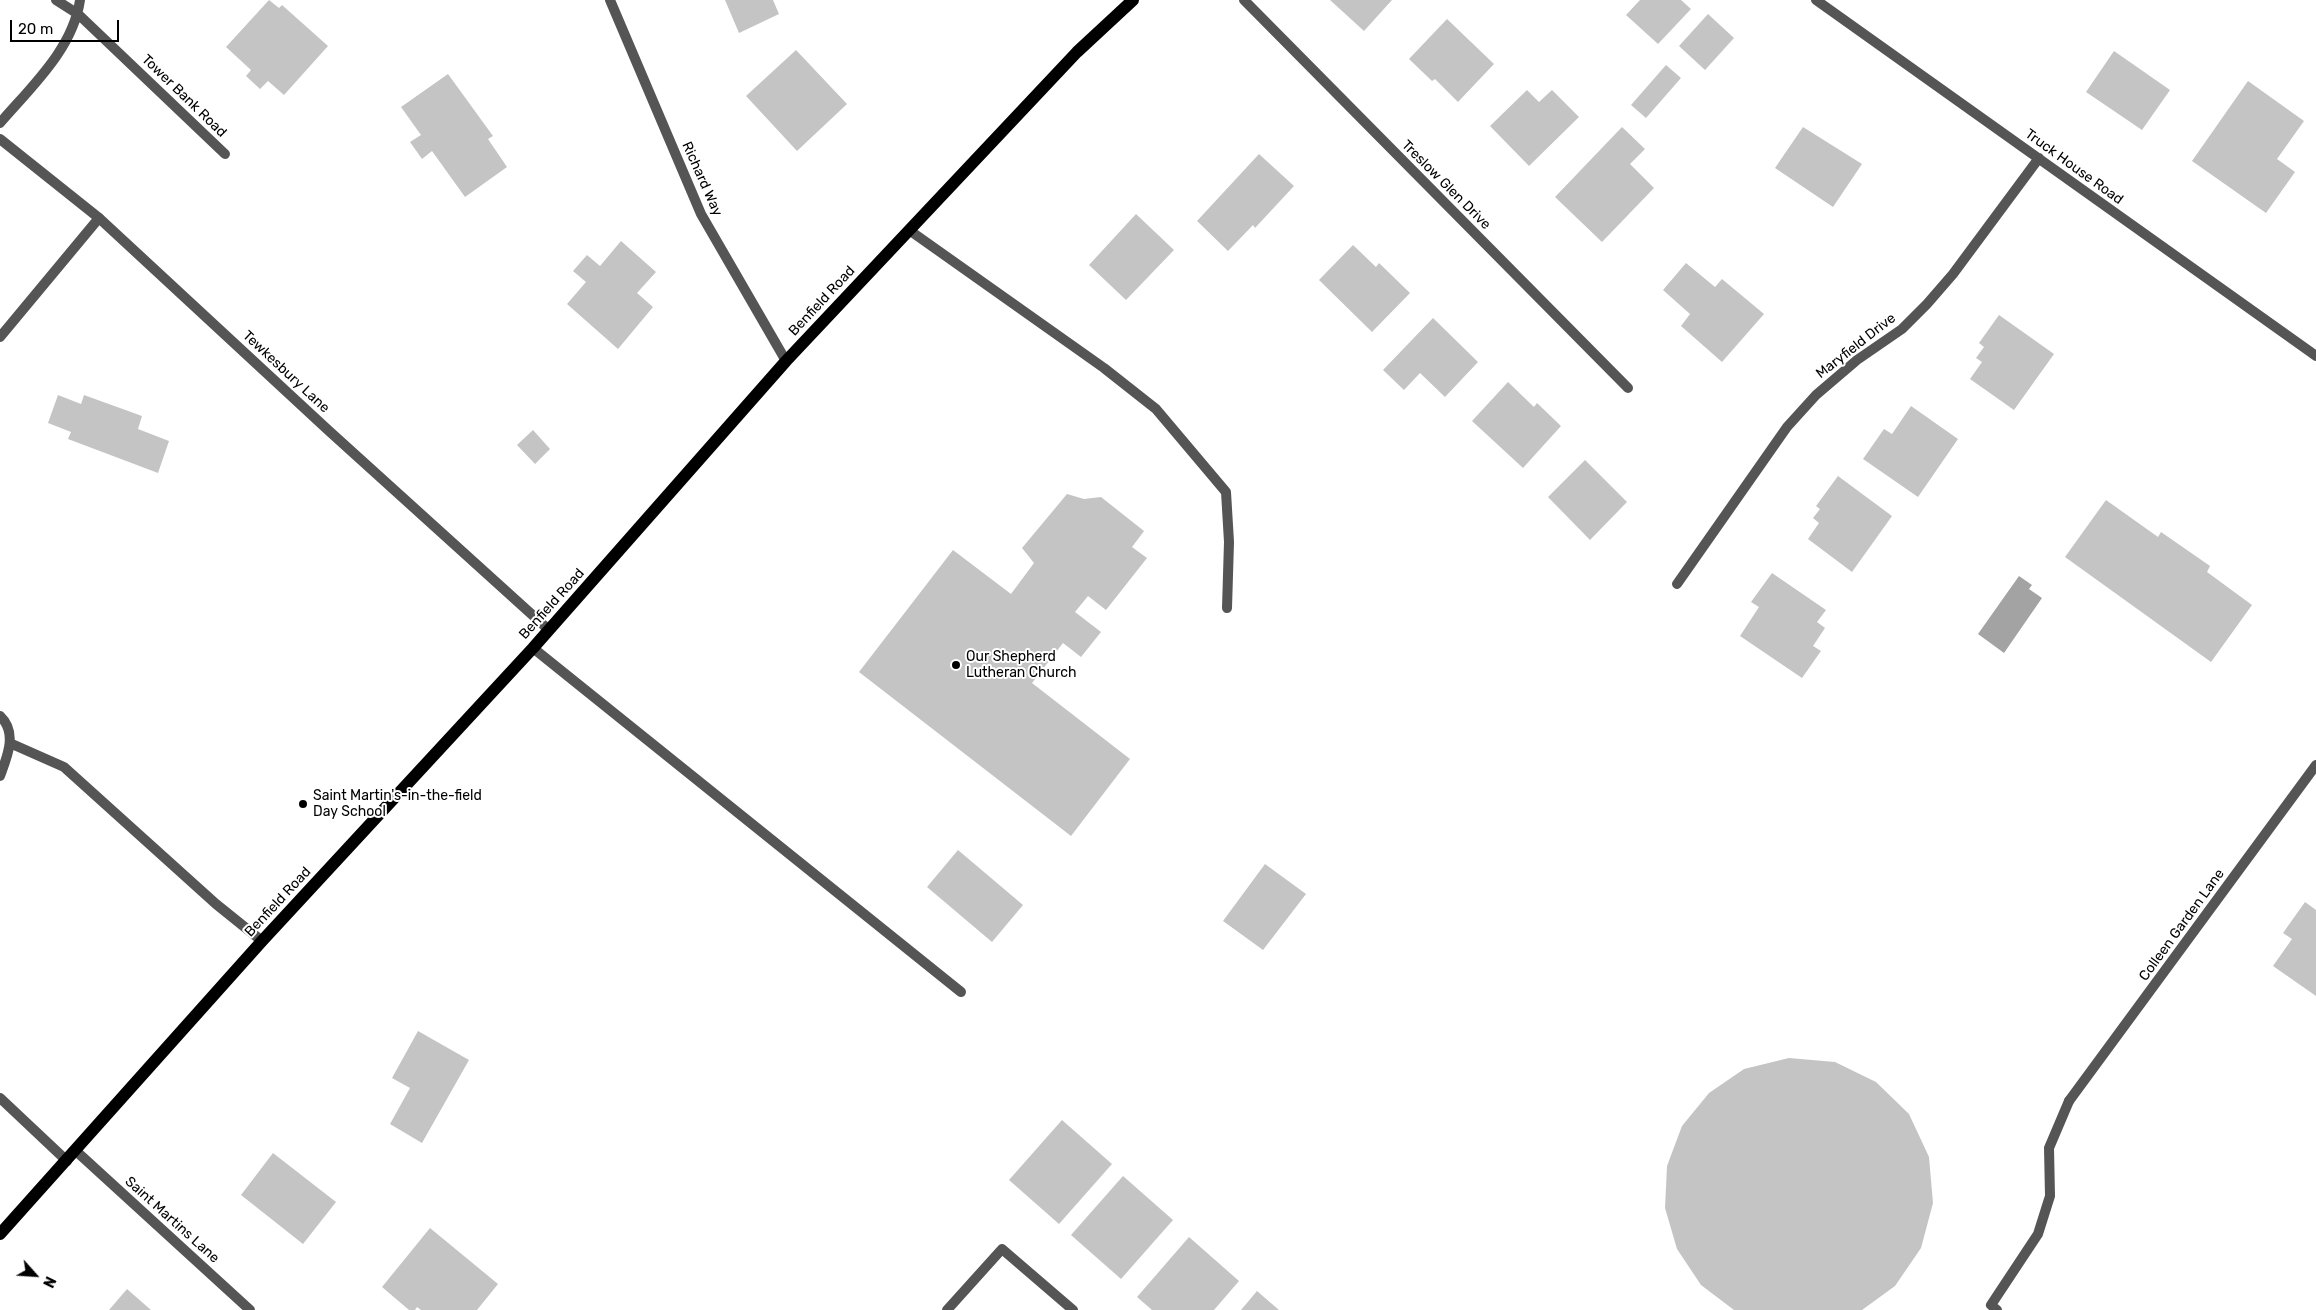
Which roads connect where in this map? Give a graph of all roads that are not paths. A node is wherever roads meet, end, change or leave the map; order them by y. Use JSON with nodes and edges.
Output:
{"nodes":[{"id":1,"x":56,"y":0,"type":"edge"},
{"id":2,"x":80,"y":0,"type":"edge"},
{"id":3,"x":610,"y":0,"type":"edge"},
{"id":4,"x":1133,"y":0,"type":"edge"},
{"id":5,"x":1244,"y":0,"type":"edge"},
{"id":6,"x":1816,"y":0,"type":"edge"},
{"id":7,"x":78,"y":14,"type":"junction"},
{"id":8,"x":0,"y":123,"type":"edge"},
{"id":9,"x":0,"y":140,"type":"edge"},
{"id":10,"x":225,"y":154,"type":"dead end"},
{"id":11,"x":2039,"y":158,"type":"junction"},
{"id":12,"x":100,"y":218,"type":"junction"},
{"id":13,"x":909,"y":230,"type":"junction"},
{"id":14,"x":0,"y":337,"type":"edge"},
{"id":15,"x":2316,"y":356,"type":"edge"},
{"id":16,"x":786,"y":361,"type":"junction"},
{"id":17,"x":1628,"y":388,"type":"dead end"},
{"id":18,"x":1677,"y":584,"type":"dead end"},
{"id":19,"x":1227,"y":608,"type":"dead end"},
{"id":20,"x":549,"y":630,"type":"junction"},
{"id":21,"x":533,"y":648,"type":"junction"},
{"id":22,"x":0,"y":716,"type":"edge"},
{"id":23,"x":12,"y":744,"type":"junction"},
{"id":24,"x":2316,"y":765,"type":"edge"},
{"id":25,"x":0,"y":776,"type":"edge"},
{"id":26,"x":262,"y":941,"type":"junction"},
{"id":27,"x":961,"y":992,"type":"dead end"},
{"id":28,"x":0,"y":1098,"type":"edge"},
{"id":29,"x":76,"y":1151,"type":"junction"},
{"id":30,"x":66,"y":1161,"type":"junction"},
{"id":31,"x":0,"y":1234,"type":"edge"},
{"id":32,"x":250,"y":1310,"type":"edge"},
{"id":33,"x":947,"y":1310,"type":"edge"},
{"id":34,"x":1073,"y":1310,"type":"edge"},
{"id":35,"x":1997,"y":1310,"type":"edge"}],
"edges":[{"from":1,"to":7,"type":"street","name":"Tower Bank Road"},
{"from":2,"to":7,"type":"street"},
{"from":3,"to":16,"type":"street","name":"Richard Way"},
{"from":4,"to":13,"type":"main road","name":"Benfield Road"},
{"from":5,"to":17,"type":"street","name":"Treslow Glen Drive"},
{"from":6,"to":11,"type":"street","name":"Truck House Road"},
{"from":7,"to":8,"type":"street"},
{"from":7,"to":10,"type":"street","name":"Tower Bank Road"},
{"from":9,"to":12,"type":"street","name":"Tewkesbury Lane"},
{"from":11,"to":15,"type":"street","name":"Truck House Road"},
{"from":11,"to":18,"type":"street","name":"Maryfield Drive"},
{"from":12,"to":14,"type":"street"},
{"from":12,"to":20,"type":"street","name":"Tewkesbury Lane"},
{"from":13,"to":16,"type":"main road","name":"Benfield Road"},
{"from":13,"to":19,"type":"street"},
{"from":16,"to":20,"type":"main road","name":"Benfield Road"},
{"from":20,"to":21,"type":"main road","name":"Benfield Road"},
{"from":21,"to":26,"type":"main road","name":"Benfield Road"},
{"from":21,"to":27,"type":"street"},
{"from":22,"to":23,"type":"street"},
{"from":23,"to":25,"type":"street"},
{"from":23,"to":26,"type":"street"},
{"from":24,"to":35,"type":"street","name":"Colleen Garden Lane"},
{"from":26,"to":29,"type":"main road","name":"Benfield Road"},
{"from":28,"to":30,"type":"street"},
{"from":29,"to":30,"type":"main road","name":"Benfield Road"},
{"from":29,"to":32,"type":"street","name":"Saint Martins Lane"},
{"from":30,"to":31,"type":"main road","name":"Benfield Road"},
{"from":33,"to":34,"type":"street"}]}
